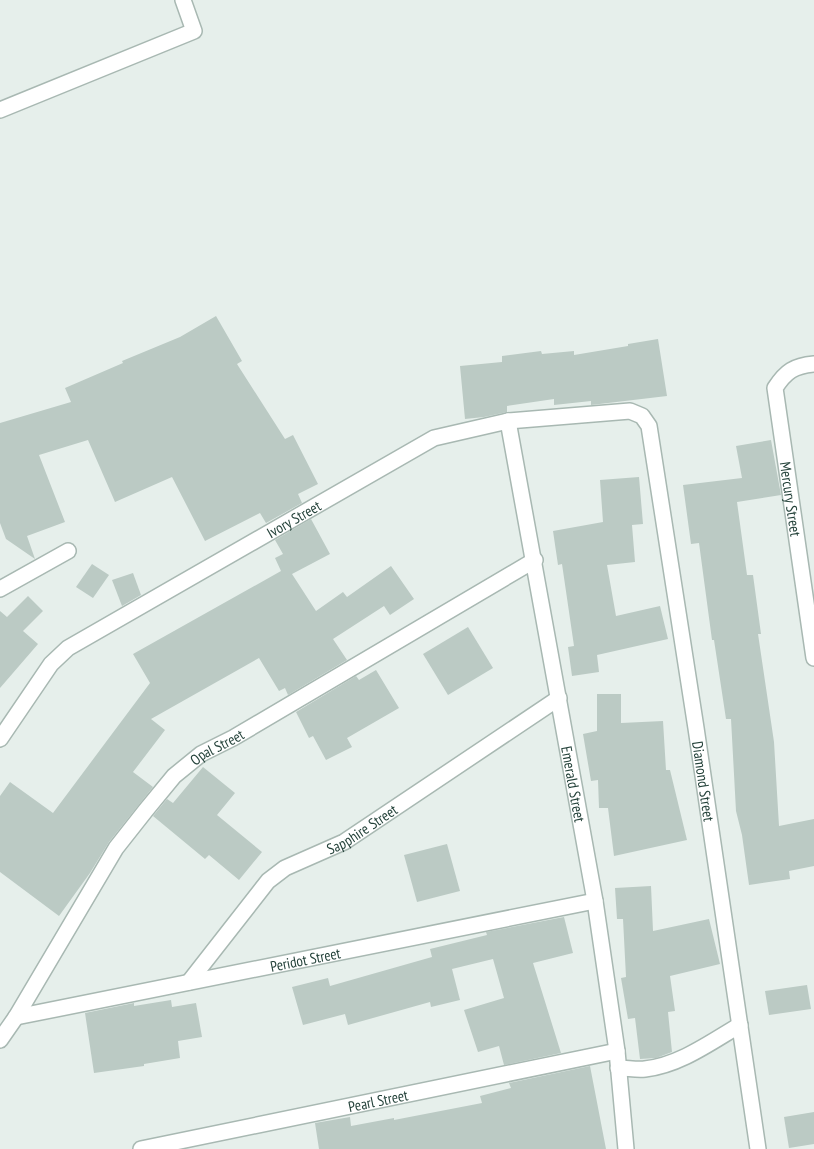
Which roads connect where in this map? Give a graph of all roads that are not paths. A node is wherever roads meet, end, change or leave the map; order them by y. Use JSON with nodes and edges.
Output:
{"nodes":[{"id":1,"x":183,"y":0,"type":"edge"},
{"id":2,"x":0,"y":110,"type":"edge"},
{"id":3,"x":814,"y":364,"type":"edge"},
{"id":4,"x":642,"y":416,"type":"joint"},
{"id":5,"x":508,"y":421,"type":"junction"},
{"id":6,"x":68,"y":551,"type":"dead end"},
{"id":7,"x":535,"y":560,"type":"junction"},
{"id":8,"x":0,"y":589,"type":"edge"},
{"id":9,"x":814,"y":658,"type":"edge"},
{"id":10,"x":560,"y":698,"type":"junction"},
{"id":11,"x":0,"y":739,"type":"edge"},
{"id":12,"x":595,"y":900,"type":"junction"},
{"id":13,"x":189,"y":982,"type":"junction"},
{"id":14,"x":16,"y":1017,"type":"junction"},
{"id":15,"x":740,"y":1025,"type":"junction"},
{"id":16,"x":0,"y":1040,"type":"edge"},
{"id":17,"x":617,"y":1051,"type":"junction"},
{"id":18,"x":618,"y":1068,"type":"junction"},
{"id":19,"x":141,"y":1149,"type":"edge"},
{"id":20,"x":626,"y":1149,"type":"edge"},
{"id":21,"x":758,"y":1149,"type":"edge"}],
"edges":[{"from":1,"to":2,"type":"street"},
{"from":3,"to":9,"type":"street","name":"Mercury Street"},
{"from":4,"to":5,"type":"street","name":"Ivory Street"},
{"from":4,"to":15,"type":"street","name":"Diamond Street"},
{"from":5,"to":7,"type":"street","name":"Emerald Street"},
{"from":5,"to":11,"type":"street","name":"Ivory Street"},
{"from":6,"to":8,"type":"street"},
{"from":7,"to":10,"type":"street","name":"Emerald Street"},
{"from":7,"to":14,"type":"street","name":"Opal Street"},
{"from":10,"to":12,"type":"street","name":"Emerald Street"},
{"from":10,"to":13,"type":"street","name":"Sapphire Street"},
{"from":12,"to":13,"type":"street","name":"Peridot Street"},
{"from":12,"to":17,"type":"street","name":"Emerald Street"},
{"from":13,"to":14,"type":"street","name":"Peridot Street"},
{"from":14,"to":16,"type":"street","name":"Opal Street"},
{"from":15,"to":18,"type":"street"},
{"from":15,"to":21,"type":"street","name":"Diamond Street"},
{"from":17,"to":18,"type":"street","name":"Emerald Street"},
{"from":17,"to":19,"type":"street","name":"Pearl Street"},
{"from":18,"to":20,"type":"street","name":"Emerald Street"}]}
